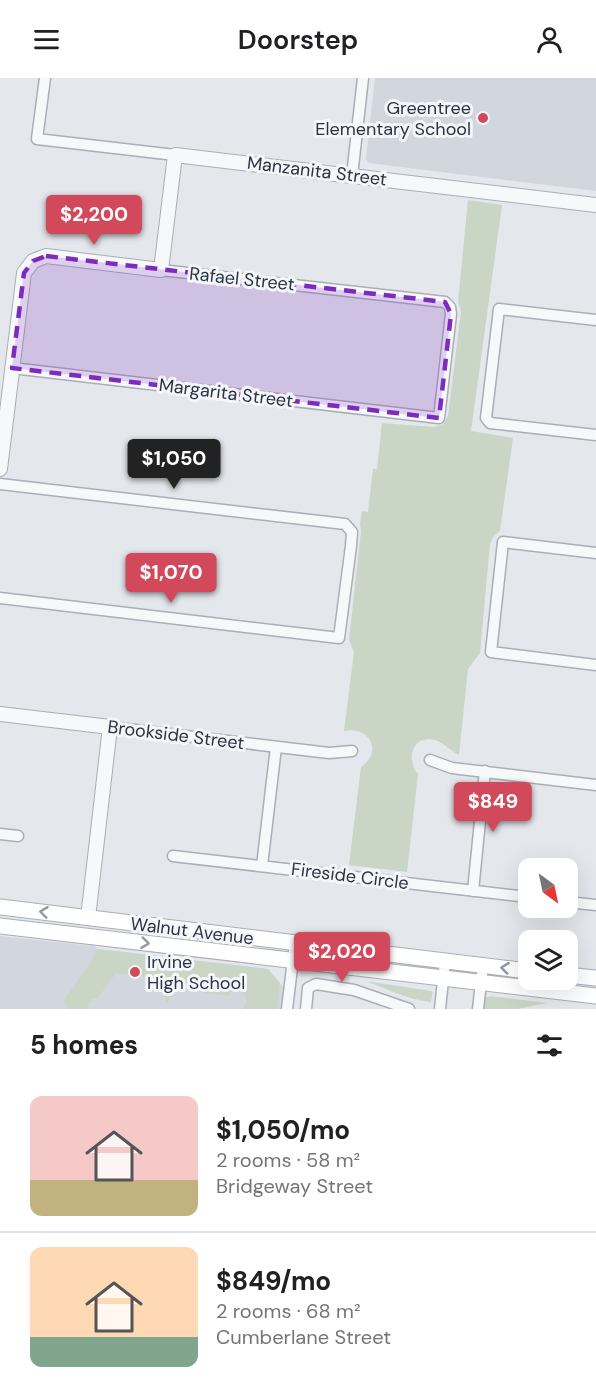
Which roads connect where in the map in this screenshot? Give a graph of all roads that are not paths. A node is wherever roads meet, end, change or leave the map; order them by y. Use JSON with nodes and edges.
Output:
{"nodes":[{"id":1,"x":45,"y":78,"type":"edge"},
{"id":2,"x":363,"y":78,"type":"edge"},
{"id":3,"x":175,"y":154,"type":"junction"},
{"id":4,"x":352,"y":176,"type":"junction"},
{"id":5,"x":596,"y":205,"type":"edge"},
{"id":6,"x":160,"y":270,"type":"junction"},
{"id":7,"x":596,"y":320,"type":"edge"},
{"id":8,"x":12,"y":368,"type":"junction"},
{"id":9,"x":4,"y":408,"type":"edge"},
{"id":10,"x":439,"y":418,"type":"joint"},
{"id":11,"x":596,"y":435,"type":"edge"},
{"id":12,"x":0,"y":469,"type":"edge"},
{"id":13,"x":0,"y":484,"type":"edge"},
{"id":14,"x":596,"y":553,"type":"edge"},
{"id":15,"x":0,"y":598,"type":"edge"},
{"id":16,"x":596,"y":665,"type":"edge"},
{"id":17,"x":0,"y":714,"type":"edge"},
{"id":18,"x":110,"y":727,"type":"junction"},
{"id":19,"x":276,"y":747,"type":"junction"},
{"id":20,"x":351,"y":751,"type":"dead end"},
{"id":21,"x":430,"y":760,"type":"dead end"},
{"id":22,"x":485,"y":771,"type":"junction"},
{"id":23,"x":596,"y":785,"type":"edge"},
{"id":24,"x":0,"y":834,"type":"edge"},
{"id":25,"x":18,"y":836,"type":"dead end"},
{"id":26,"x":173,"y":856,"type":"dead end"},
{"id":27,"x":261,"y":866,"type":"junction"},
{"id":28,"x":473,"y":891,"type":"junction"},
{"id":29,"x":518,"y":896,"type":"edge"},
{"id":30,"x":578,"y":903,"type":"edge"},
{"id":31,"x":596,"y":905,"type":"edge"},
{"id":32,"x":0,"y":908,"type":"edge"},
{"id":33,"x":88,"y":918,"type":"junction"},
{"id":34,"x":0,"y":926,"type":"edge"},
{"id":35,"x":295,"y":944,"type":"junction"},
{"id":36,"x":293,"y":961,"type":"junction"},
{"id":37,"x":445,"y":961,"type":"junction"},
{"id":38,"x":483,"y":965,"type":"junction"},
{"id":39,"x":518,"y":970,"type":"edge"},
{"id":40,"x":578,"y":976,"type":"edge"},
{"id":41,"x":596,"y":978,"type":"edge"},
{"id":42,"x":443,"y":979,"type":"junction"},
{"id":43,"x":480,"y":983,"type":"junction"},
{"id":44,"x":596,"y":996,"type":"edge"},
{"id":45,"x":287,"y":1009,"type":"edge"},
{"id":46,"x":306,"y":1009,"type":"edge"},
{"id":47,"x":409,"y":1009,"type":"edge"},
{"id":48,"x":440,"y":1009,"type":"edge"},
{"id":49,"x":478,"y":1009,"type":"edge"}],
"edges":[{"from":1,"to":3,"type":"street","name":"Manzanita Street"},
{"from":2,"to":4,"type":"street"},
{"from":3,"to":4,"type":"street","name":"Manzanita Street"},
{"from":3,"to":6,"type":"street"},
{"from":4,"to":5,"type":"street","name":"Manzanita Street"},
{"from":6,"to":8,"type":"street","name":"Rafael Street"},
{"from":6,"to":10,"type":"street","name":"Rafael Street"},
{"from":7,"to":11,"type":"street"},
{"from":8,"to":9,"type":"street"},
{"from":8,"to":10,"type":"street","name":"Margarita Street"},
{"from":9,"to":12,"type":"street"},
{"from":13,"to":15,"type":"street"},
{"from":14,"to":16,"type":"street"},
{"from":17,"to":18,"type":"street","name":"Brookside Street"},
{"from":18,"to":19,"type":"street","name":"Brookside Street"},
{"from":18,"to":33,"type":"street"},
{"from":19,"to":20,"type":"street","name":"Brookside Street"},
{"from":19,"to":27,"type":"street"},
{"from":21,"to":22,"type":"street"},
{"from":22,"to":23,"type":"street"},
{"from":22,"to":28,"type":"street"},
{"from":24,"to":25,"type":"street"},
{"from":26,"to":27,"type":"street","name":"Fireside Circle"},
{"from":27,"to":28,"type":"street","name":"Fireside Circle"},
{"from":28,"to":29,"type":"street","name":"Fireside Circle"},
{"from":30,"to":31,"type":"street"},
{"from":33,"to":32,"type":"main road","name":"Walnut Avenue","one_way":true},
{"from":33,"to":35,"type":"main road","name":"Walnut Avenue"},
{"from":34,"to":36,"type":"main road","name":"Walnut Avenue","one_way":true},
{"from":35,"to":36,"type":"street"},
{"from":35,"to":37,"type":"main road","name":"Walnut Avenue"},
{"from":36,"to":42,"type":"main road","name":"Walnut Avenue"},
{"from":36,"to":45,"type":"street"},
{"from":37,"to":38,"type":"main road","name":"Walnut Avenue"},
{"from":37,"to":42,"type":"street"},
{"from":39,"to":38,"type":"main road","name":"Walnut Avenue","one_way":true},
{"from":38,"to":43,"type":"street"},
{"from":40,"to":41,"type":"main road"},
{"from":42,"to":43,"type":"main road","name":"Walnut Avenue"},
{"from":42,"to":48,"type":"street"},
{"from":43,"to":44,"type":"main road","name":"Walnut Avenue"},
{"from":43,"to":49,"type":"street"},
{"from":46,"to":47,"type":"street"}]}
